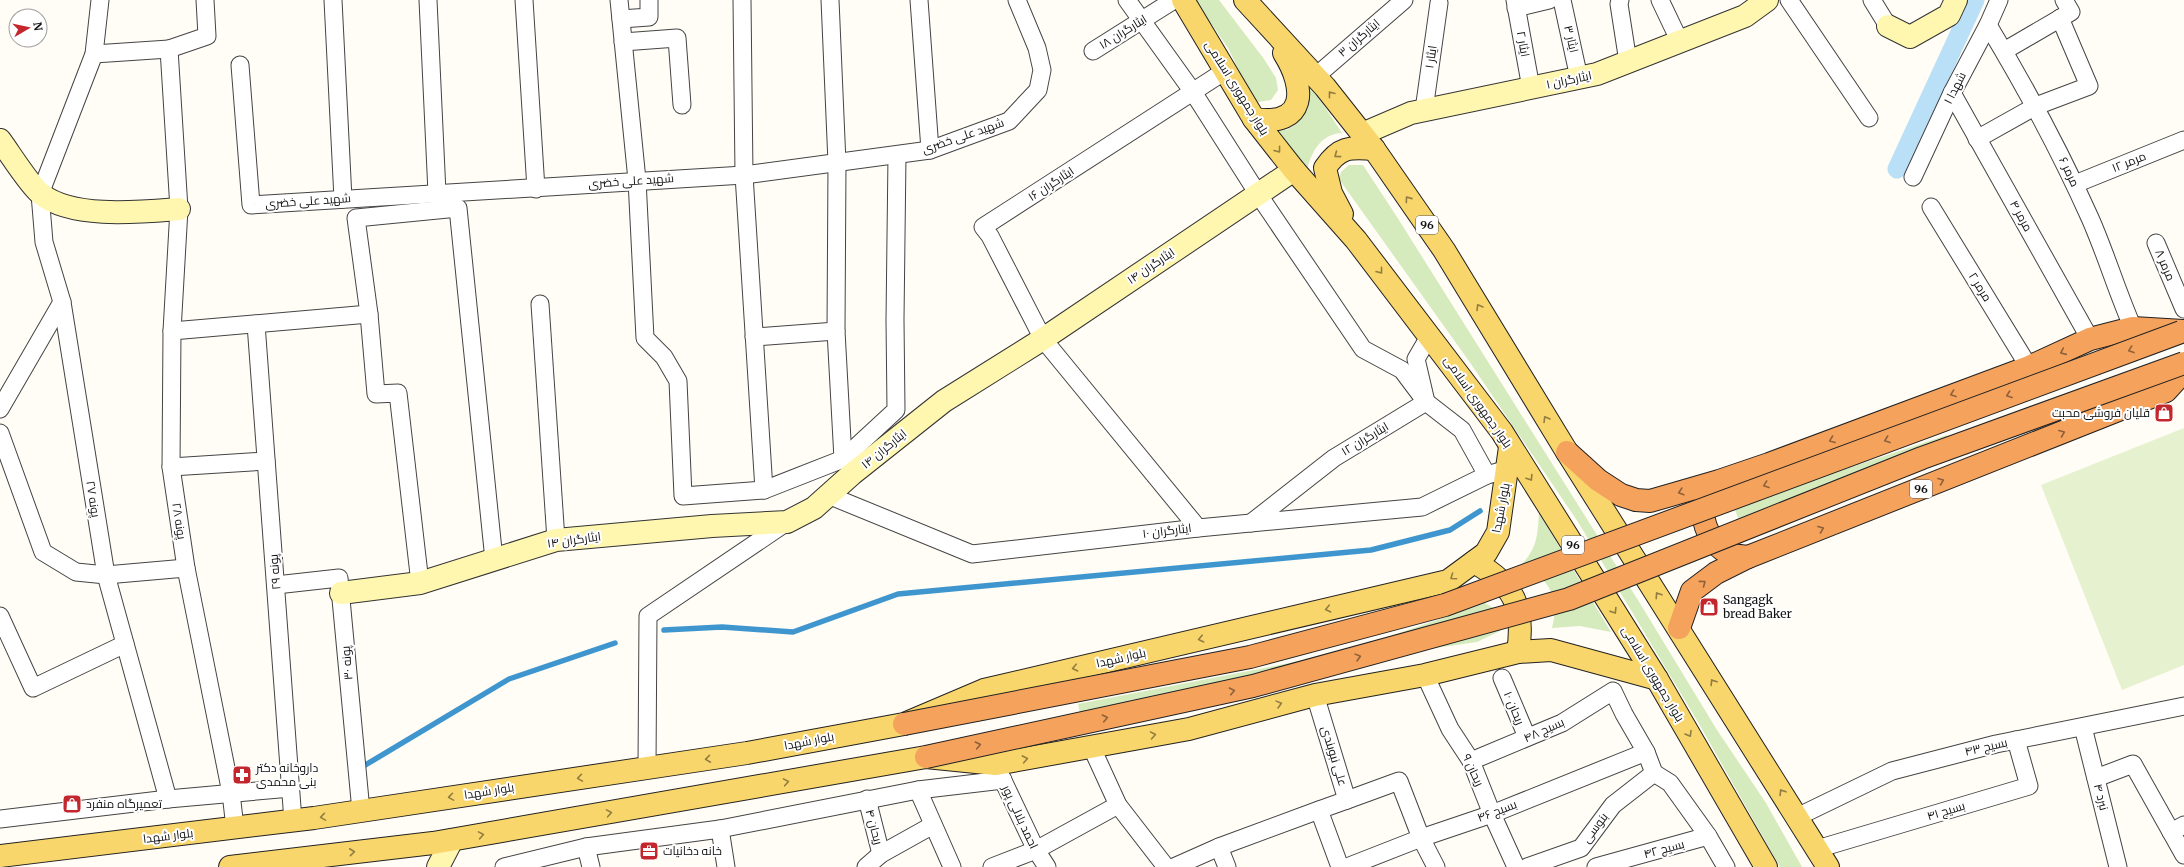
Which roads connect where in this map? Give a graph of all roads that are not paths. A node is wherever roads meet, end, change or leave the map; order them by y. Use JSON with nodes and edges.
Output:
{"nodes":[{"id":1,"x":100,"y":0,"type":"edge"},
{"id":2,"x":205,"y":0,"type":"edge"},
{"id":3,"x":333,"y":0,"type":"edge"},
{"id":4,"x":428,"y":0,"type":"edge"},
{"id":5,"x":524,"y":0,"type":"edge"},
{"id":6,"x":619,"y":0,"type":"edge"},
{"id":7,"x":649,"y":0,"type":"edge"},
{"id":8,"x":742,"y":0,"type":"edge"},
{"id":9,"x":830,"y":0,"type":"edge"},
{"id":10,"x":919,"y":0,"type":"edge"},
{"id":11,"x":1017,"y":0,"type":"edge"},
{"id":12,"x":1127,"y":0,"type":"edge"},
{"id":13,"x":1174,"y":0,"type":"edge"},
{"id":14,"x":1183,"y":0,"type":"edge"},
{"id":15,"x":1246,"y":0,"type":"edge"},
{"id":16,"x":1404,"y":0,"type":"edge"},
{"id":17,"x":1549,"y":0,"type":"edge"},
{"id":18,"x":1562,"y":0,"type":"edge"},
{"id":19,"x":1620,"y":0,"type":"edge"},
{"id":20,"x":1660,"y":0,"type":"edge"},
{"id":21,"x":1767,"y":0,"type":"edge"},
{"id":22,"x":1789,"y":0,"type":"edge"},
{"id":23,"x":1872,"y":0,"type":"edge"},
{"id":24,"x":1999,"y":0,"type":"edge"},
{"id":25,"x":2064,"y":0,"type":"edge"},
{"id":26,"x":1439,"y":3,"type":"dead end"},
{"id":27,"x":1515,"y":4,"type":"edge"},
{"id":28,"x":1949,"y":5,"type":"edge"},
{"id":29,"x":1260,"y":17,"type":"junction"},
{"id":30,"x":2060,"y":18,"type":"junction"},
{"id":31,"x":621,"y":19,"type":"junction"},
{"id":32,"x":1142,"y":21,"type":"junction"},
{"id":33,"x":1988,"y":25,"type":"junction"},
{"id":34,"x":1888,"y":26,"type":"joint"},
{"id":35,"x":623,"y":42,"type":"junction"},
{"id":36,"x":1680,"y":42,"type":"junction"},
{"id":37,"x":169,"y":49,"type":"junction"},
{"id":38,"x":2004,"y":51,"type":"junction"},
{"id":39,"x":1093,"y":52,"type":"dead end"},
{"id":40,"x":94,"y":54,"type":"junction"},
{"id":41,"x":1628,"y":62,"type":"junction"},
{"id":42,"x":240,"y":65,"type":"dead end"},
{"id":43,"x":1225,"y":71,"type":"junction"},
{"id":44,"x":1315,"y":77,"type":"junction"},
{"id":45,"x":1580,"y":78,"type":"junction"},
{"id":46,"x":1531,"y":88,"type":"junction"},
{"id":47,"x":1193,"y":92,"type":"junction"},
{"id":48,"x":1952,"y":93,"type":"junction"},
{"id":49,"x":682,"y":105,"type":"dead end"},
{"id":50,"x":2036,"y":106,"type":"junction"},
{"id":51,"x":1424,"y":110,"type":"junction"},
{"id":52,"x":1869,"y":118,"type":"dead end"},
{"id":53,"x":1254,"y":119,"type":"junction"},
{"id":54,"x":1977,"y":139,"type":"junction"},
{"id":55,"x":0,"y":140,"type":"edge"},
{"id":56,"x":2184,"y":140,"type":"edge"},
{"id":57,"x":1368,"y":142,"type":"junction"},
{"id":58,"x":930,"y":150,"type":"junction"},
{"id":59,"x":897,"y":155,"type":"junction"},
{"id":60,"x":837,"y":163,"type":"junction"},
{"id":61,"x":1294,"y":170,"type":"junction"},
{"id":62,"x":744,"y":175,"type":"junction"},
{"id":63,"x":1913,"y":177,"type":"dead end"},
{"id":64,"x":637,"y":180,"type":"junction"},
{"id":65,"x":2075,"y":184,"type":"junction"},
{"id":66,"x":536,"y":188,"type":"junction"},
{"id":67,"x":436,"y":193,"type":"junction"},
{"id":68,"x":40,"y":194,"type":"junction"},
{"id":69,"x":1258,"y":194,"type":"junction"},
{"id":70,"x":344,"y":199,"type":"junction"},
{"id":71,"x":1931,"y":207,"type":"dead end"},
{"id":72,"x":179,"y":210,"type":"junction"},
{"id":73,"x":1356,"y":240,"type":"junction"},
{"id":74,"x":2156,"y":243,"type":"dead end"},
{"id":75,"x":62,"y":302,"type":"junction"},
{"id":76,"x":540,"y":304,"type":"dead end"},
{"id":77,"x":2184,"y":309,"type":"edge"},
{"id":78,"x":370,"y":314,"type":"junction"},
{"id":79,"x":256,"y":324,"type":"junction"},
{"id":80,"x":2133,"y":328,"type":"junction"},
{"id":81,"x":172,"y":331,"type":"junction"},
{"id":82,"x":836,"y":331,"type":"junction"},
{"id":83,"x":2183,"y":331,"type":"edge"},
{"id":84,"x":1430,"y":334,"type":"junction"},
{"id":85,"x":754,"y":337,"type":"junction"},
{"id":86,"x":1043,"y":339,"type":"junction"},
{"id":87,"x":2090,"y":339,"type":"junction"},
{"id":88,"x":2184,"y":363,"type":"edge"},
{"id":89,"x":2030,"y":367,"type":"junction"},
{"id":90,"x":2184,"y":371,"type":"edge"},
{"id":91,"x":1426,"y":402,"type":"junction"},
{"id":92,"x":0,"y":409,"type":"edge"},
{"id":93,"x":0,"y":433,"type":"edge"},
{"id":94,"x":1510,"y":447,"type":"junction"},
{"id":95,"x":1567,"y":452,"type":"junction"},
{"id":96,"x":842,"y":459,"type":"junction"},
{"id":97,"x":266,"y":461,"type":"junction"},
{"id":98,"x":171,"y":467,"type":"junction"},
{"id":99,"x":1508,"y":469,"type":"junction"},
{"id":100,"x":1487,"y":475,"type":"junction"},
{"id":101,"x":1719,"y":481,"type":"junction"},
{"id":102,"x":764,"y":490,"type":"junction"},
{"id":103,"x":828,"y":495,"type":"junction"},
{"id":104,"x":787,"y":522,"type":"junction"},
{"id":105,"x":1251,"y":524,"type":"junction"},
{"id":106,"x":1198,"y":528,"type":"junction"},
{"id":107,"x":556,"y":540,"type":"junction"},
{"id":108,"x":1748,"y":557,"type":"junction"},
{"id":109,"x":494,"y":560,"type":"junction"},
{"id":110,"x":1474,"y":562,"type":"junction"},
{"id":111,"x":186,"y":568,"type":"junction"},
{"id":112,"x":106,"y":575,"type":"junction"},
{"id":113,"x":420,"y":583,"type":"junction"},
{"id":114,"x":276,"y":585,"type":"junction"},
{"id":115,"x":341,"y":593,"type":"junction"},
{"id":116,"x":0,"y":616,"type":"edge"},
{"id":117,"x":1679,"y":628,"type":"junction"},
{"id":118,"x":125,"y":644,"type":"junction"},
{"id":119,"x":1518,"y":652,"type":"junction"},
{"id":120,"x":1425,"y":675,"type":"junction"},
{"id":121,"x":1502,"y":678,"type":"dead end"},
{"id":122,"x":1658,"y":679,"type":"junction"},
{"id":123,"x":1315,"y":695,"type":"junction"},
{"id":124,"x":2184,"y":706,"type":"edge"},
{"id":125,"x":904,"y":724,"type":"junction"},
{"id":126,"x":2083,"y":727,"type":"junction"},
{"id":127,"x":1527,"y":737,"type":"junction"},
{"id":128,"x":2016,"y":740,"type":"junction"},
{"id":129,"x":1091,"y":746,"type":"junction"},
{"id":130,"x":1646,"y":752,"type":"junction"},
{"id":131,"x":926,"y":757,"type":"junction"},
{"id":132,"x":1471,"y":761,"type":"junction"},
{"id":133,"x":648,"y":767,"type":"junction"},
{"id":134,"x":999,"y":772,"type":"junction"},
{"id":135,"x":1654,"y":773,"type":"junction"},
{"id":136,"x":2096,"y":778,"type":"junction"},
{"id":137,"x":291,"y":788,"type":"junction"},
{"id":138,"x":918,"y":790,"type":"junction"},
{"id":139,"x":231,"y":793,"type":"junction"},
{"id":140,"x":168,"y":799,"type":"junction"},
{"id":141,"x":867,"y":800,"type":"junction"},
{"id":142,"x":1347,"y":800,"type":"junction"},
{"id":143,"x":1118,"y":805,"type":"junction"},
{"id":144,"x":1319,"y":810,"type":"junction"},
{"id":145,"x":362,"y":811,"type":"junction"},
{"id":146,"x":1492,"y":814,"type":"junction"},
{"id":147,"x":1797,"y":816,"type":"junction"},
{"id":148,"x":0,"y":819,"type":"edge"},
{"id":149,"x":293,"y":821,"type":"junction"},
{"id":150,"x":933,"y":825,"type":"junction"},
{"id":151,"x":235,"y":828,"type":"junction"},
{"id":152,"x":2178,"y":828,"type":"edge"},
{"id":153,"x":720,"y":829,"type":"junction"},
{"id":154,"x":1708,"y":836,"type":"junction"},
{"id":155,"x":1421,"y":838,"type":"junction"},
{"id":156,"x":452,"y":840,"type":"junction"},
{"id":157,"x":586,"y":847,"type":"junction"},
{"id":158,"x":1219,"y":847,"type":"junction"},
{"id":159,"x":1581,"y":848,"type":"junction"},
{"id":160,"x":1036,"y":850,"type":"junction"},
{"id":161,"x":881,"y":854,"type":"junction"},
{"id":162,"x":2184,"y":855,"type":"edge"},
{"id":163,"x":0,"y":856,"type":"edge"},
{"id":164,"x":315,"y":856,"type":"junction"},
{"id":165,"x":1823,"y":861,"type":"edge"},
{"id":166,"x":1637,"y":862,"type":"edge"},
{"id":167,"x":230,"y":867,"type":"edge"},
{"id":168,"x":335,"y":867,"type":"edge"},
{"id":169,"x":438,"y":867,"type":"edge"},
{"id":170,"x":504,"y":867,"type":"edge"},
{"id":171,"x":591,"y":867,"type":"edge"},
{"id":172,"x":726,"y":867,"type":"edge"},
{"id":173,"x":866,"y":867,"type":"edge"},
{"id":174,"x":952,"y":867,"type":"edge"},
{"id":175,"x":992,"y":867,"type":"edge"},
{"id":176,"x":1047,"y":867,"type":"edge"},
{"id":177,"x":1166,"y":867,"type":"edge"},
{"id":178,"x":1174,"y":867,"type":"edge"},
{"id":179,"x":1227,"y":867,"type":"edge"},
{"id":180,"x":1340,"y":867,"type":"edge"},
{"id":181,"x":1347,"y":867,"type":"edge"},
{"id":182,"x":1436,"y":867,"type":"edge"},
{"id":183,"x":1516,"y":867,"type":"edge"},
{"id":184,"x":1527,"y":867,"type":"edge"},
{"id":185,"x":1595,"y":867,"type":"edge"},
{"id":186,"x":1726,"y":867,"type":"edge"},
{"id":187,"x":1766,"y":867,"type":"edge"},
{"id":188,"x":2118,"y":867,"type":"edge"}],
"edges":[{"from":1,"to":40,"type":"street"},
{"from":2,"to":37,"type":"street"},
{"from":3,"to":70,"type":"street"},
{"from":4,"to":67,"type":"street"},
{"from":5,"to":66,"type":"street"},
{"from":6,"to":31,"type":"street"},
{"from":7,"to":31,"type":"street"},
{"from":8,"to":62,"type":"street"},
{"from":9,"to":60,"type":"street"},
{"from":10,"to":58,"type":"street"},
{"from":11,"to":58,"type":"street","name":"شهید علی خضری"},
{"from":12,"to":32,"type":"street"},
{"from":13,"to":32,"type":"street","name":"ایثارگران ۱۸"},
{"from":14,"to":43,"type":"main road","name":"بلوار جمهوری اسلامی","number":"96"},
{"from":15,"to":29,"type":"main road","number":"96"},
{"from":16,"to":44,"type":"street","name":"ایثارگران ۳"},
{"from":17,"to":27,"type":"street"},
{"from":18,"to":45,"type":"street","name":"ایثار ۳"},
{"from":19,"to":41,"type":"street"},
{"from":20,"to":36,"type":"street"},
{"from":21,"to":36,"type":"street","name":"ایثارگران ۱"},
{"from":22,"to":52,"type":"street"},
{"from":23,"to":34,"type":"street"},
{"from":24,"to":33,"type":"street","name":"شهدا ۱"},
{"from":25,"to":30,"type":"street"},
{"from":26,"to":51,"type":"street","name":"ایثار ۱"},
{"from":27,"to":46,"type":"street","name":"ایثار ۲"},
{"from":28,"to":34,"type":"street"},
{"from":29,"to":44,"type":"main road","number":"96"},
{"from":29,"to":53,"type":"main road"},
{"from":30,"to":38,"type":"street"},
{"from":30,"to":50,"type":"street"},
{"from":31,"to":35,"type":"street"},
{"from":32,"to":39,"type":"street","name":"ایثارگران ۱۸"},
{"from":32,"to":47,"type":"street"},
{"from":33,"to":38,"type":"street","name":"مرمر ۶"},
{"from":33,"to":48,"type":"street","name":"شهدا ۱"},
{"from":35,"to":49,"type":"street"},
{"from":35,"to":64,"type":"street"},
{"from":36,"to":41,"type":"street","name":"ایثارگران ۱"},
{"from":37,"to":40,"type":"street"},
{"from":37,"to":72,"type":"street","name":"پونه ۲۸"},
{"from":38,"to":50,"type":"street","name":"مرمر ۶"},
{"from":40,"to":68,"type":"street"},
{"from":41,"to":45,"type":"street","name":"ایثارگران ۱"},
{"from":42,"to":70,"type":"street","name":"شهید علی خضری"},
{"from":43,"to":47,"type":"street","name":"ایثارگران ۱۶"},
{"from":43,"to":53,"type":"main road","name":"بلوار جمهوری اسلامی","number":"96"},
{"from":57,"to":44,"type":"main road","number":"96","one_way":true},
{"from":45,"to":46,"type":"street","name":"ایثارگران ۱"},
{"from":46,"to":51,"type":"street","name":"ایثارگران ۱"},
{"from":47,"to":69,"type":"street"},
{"from":47,"to":86,"type":"street","name":"ایثارگران ۱۶"},
{"from":48,"to":54,"type":"street","name":"مرمر ۴"},
{"from":48,"to":63,"type":"street","name":"شهدا ۱"},
{"from":50,"to":54,"type":"street"},
{"from":50,"to":65,"type":"street","name":"مرمر ۶"},
{"from":51,"to":57,"type":"street","name":"ایثارگران ۱"},
{"from":53,"to":61,"type":"main road","name":"بلوار جمهوری اسلامی","number":"96","one_way":true},
{"from":54,"to":87,"type":"street","name":"مرمر ۴"},
{"from":55,"to":68,"type":"street"},
{"from":56,"to":65,"type":"street","name":"مرمر ۱۲"},
{"from":57,"to":73,"type":"main road","one_way":true},
{"from":95,"to":57,"type":"main road","number":"96","one_way":true},
{"from":58,"to":59,"type":"street","name":"شهید علی خضری"},
{"from":59,"to":60,"type":"street","name":"شهید علی خضری"},
{"from":59,"to":96,"type":"street"},
{"from":60,"to":62,"type":"street","name":"شهید علی خضری"},
{"from":60,"to":82,"type":"street"},
{"from":61,"to":69,"type":"street","name":"ایثارگران ۱۴"},
{"from":61,"to":73,"type":"main road","name":"بلوار جمهوری اسلامی","number":"96"},
{"from":62,"to":64,"type":"street","name":"شهید علی خضری"},
{"from":62,"to":85,"type":"street"},
{"from":64,"to":66,"type":"street","name":"شهید علی خضری"},
{"from":64,"to":102,"type":"street"},
{"from":65,"to":80,"type":"street","name":"مرمر ۶"},
{"from":66,"to":67,"type":"street","name":"شهید علی خضری"},
{"from":67,"to":70,"type":"street","name":"شهید علی خضری"},
{"from":68,"to":72,"type":"street"},
{"from":68,"to":75,"type":"street","name":"پونه ۲۷"},
{"from":69,"to":86,"type":"street","name":"ایثارگران ۱۴"},
{"from":69,"to":91,"type":"street"},
{"from":71,"to":89,"type":"street","name":"مرمر ۲"},
{"from":72,"to":81,"type":"street","name":"پونه ۲۸"},
{"from":73,"to":84,"type":"main road","name":"بلوار جمهوری اسلامی","number":"96","one_way":true},
{"from":74,"to":77,"type":"street","name":"مرمر ۸"},
{"from":75,"to":92,"type":"street"},
{"from":75,"to":112,"type":"street","name":"پونه ۲۷"},
{"from":76,"to":107,"type":"street"},
{"from":78,"to":79,"type":"street"},
{"from":78,"to":109,"type":"street"},
{"from":78,"to":113,"type":"street"},
{"from":79,"to":81,"type":"street"},
{"from":79,"to":97,"type":"street","name":"پونه ۲۹"},
{"from":80,"to":83,"type":"highway","number":"96"},
{"from":80,"to":87,"type":"highway","number":"96"},
{"from":81,"to":98,"type":"street","name":"پونه ۲۸"},
{"from":82,"to":85,"type":"street"},
{"from":82,"to":96,"type":"street"},
{"from":83,"to":125,"type":"highway","one_way":true,"bridge":true},
{"from":84,"to":91,"type":"street"},
{"from":84,"to":94,"type":"main road","name":"بلوار جمهوری اسلامی","number":"96"},
{"from":85,"to":102,"type":"street"},
{"from":86,"to":103,"type":"street","name":"ایثارگران ۱۴"},
{"from":86,"to":106,"type":"street"},
{"from":87,"to":89,"type":"highway","number":"96","one_way":true},
{"from":131,"to":88,"type":"highway","one_way":true,"bridge":true},
{"from":89,"to":101,"type":"highway","number":"96","one_way":true},
{"from":108,"to":90,"type":"highway","number":"96","one_way":true},
{"from":91,"to":100,"type":"street"},
{"from":91,"to":105,"type":"street","name":"ایثارگران ۱۲"},
{"from":93,"to":112,"type":"street"},
{"from":94,"to":99,"type":"main road","name":"بلوار شهدا"},
{"from":94,"to":122,"type":"main road","name":"بلوار جمهوری اسلامی","number":"96","one_way":true},
{"from":101,"to":95,"type":"highway","number":"96","one_way":true},
{"from":117,"to":95,"type":"main road","one_way":true},
{"from":96,"to":102,"type":"street"},
{"from":97,"to":98,"type":"street"},
{"from":97,"to":114,"type":"street","name":"پونه ۲۹"},
{"from":98,"to":111,"type":"street","name":"پونه ۲۸"},
{"from":99,"to":100,"type":"street","name":"ایثارگران ۱۰"},
{"from":99,"to":110,"type":"main road","name":"بلوار شهدا"},
{"from":100,"to":105,"type":"street","name":"ایثارگران ۱۰"},
{"from":101,"to":108,"type":"highway"},
{"from":103,"to":104,"type":"street","name":"ایثارگران ۱۴"},
{"from":103,"to":106,"type":"street","name":"ایثارگران ۱۰"},
{"from":104,"to":107,"type":"street","name":"ایثارگران ۱۴"},
{"from":104,"to":133,"type":"street"},
{"from":105,"to":106,"type":"street","name":"ایثارگران ۱۰"},
{"from":107,"to":109,"type":"street","name":"ایثارگران ۱۴"},
{"from":117,"to":108,"type":"highway","number":"96","one_way":true},
{"from":109,"to":113,"type":"street","name":"ایثارگران ۱۴"},
{"from":110,"to":119,"type":"main road"},
{"from":110,"to":125,"type":"main road","name":"بلوار شهدا","one_way":true},
{"from":111,"to":112,"type":"street"},
{"from":111,"to":139,"type":"street","name":"پونه ۲۸"},
{"from":112,"to":118,"type":"street","name":"پونه ۲۷"},
{"from":113,"to":115,"type":"street","name":"ایثارگران ۱۴"},
{"from":114,"to":115,"type":"street","name":"پونه ۳۰"},
{"from":114,"to":137,"type":"street","name":"پونه ۲۹"},
{"from":115,"to":145,"type":"street","name":"پونه ۳۰"},
{"from":116,"to":118,"type":"street"},
{"from":147,"to":117,"type":"main road","one_way":true},
{"from":118,"to":140,"type":"street","name":"پونه ۲۷"},
{"from":119,"to":120,"type":"main road"},
{"from":119,"to":122,"type":"main road"},
{"from":120,"to":123,"type":"main road"},
{"from":120,"to":132,"type":"street","name":"ریحان ۹"},
{"from":121,"to":127,"type":"street","name":"ریحان ۱۰"},
{"from":122,"to":187,"type":"main road","name":"بلوار جمهوری اسلامی","number":"96","one_way":true},
{"from":129,"to":123,"type":"main road","one_way":true},
{"from":123,"to":142,"type":"street","name":"علی نبوبندی"},
{"from":124,"to":126,"type":"street","name":"بسیج ۴۳"},
{"from":125,"to":133,"type":"main road","name":"بلوار شهدا","one_way":true},
{"from":126,"to":128,"type":"street","name":"بسیج ۴۳"},
{"from":126,"to":136,"type":"street","name":"نبرد ۴"},
{"from":127,"to":130,"type":"street","name":"بسیج ۴۸"},
{"from":127,"to":132,"type":"street","name":"بسیج ۴۸"},
{"from":128,"to":147,"type":"street","name":"بسیج ۴۳"},
{"from":128,"to":165,"type":"street","name":"بسیج ۴۱"},
{"from":134,"to":129,"type":"main road","one_way":true},
{"from":129,"to":143,"type":"street"},
{"from":130,"to":135,"type":"street"},
{"from":130,"to":146,"type":"street","name":"بسیج ۴۶"},
{"from":131,"to":134,"type":"main road"},
{"from":156,"to":131,"type":"main road","one_way":true},
{"from":132,"to":146,"type":"street","name":"ریحان ۹"},
{"from":133,"to":145,"type":"main road","name":"بلوار شهدا","one_way":true},
{"from":134,"to":138,"type":"street"},
{"from":134,"to":160,"type":"street","name":"احمد بلالی پور"},
{"from":135,"to":154,"type":"street"},
{"from":135,"to":159,"type":"street","name":"بنوسی"},
{"from":136,"to":152,"type":"street"},
{"from":136,"to":188,"type":"street","name":"نبرد ۴"},
{"from":137,"to":139,"type":"street"},
{"from":137,"to":149,"type":"street","name":"پونه ۲۹"},
{"from":138,"to":141,"type":"street"},
{"from":138,"to":150,"type":"street"},
{"from":139,"to":140,"type":"street"},
{"from":139,"to":151,"type":"street","name":"پونه ۲۸"},
{"from":140,"to":148,"type":"street"},
{"from":141,"to":153,"type":"street"},
{"from":141,"to":161,"type":"street","name":"ریحان ۴"},
{"from":142,"to":144,"type":"street","name":"علی نبوبندی"},
{"from":142,"to":155,"type":"street"},
{"from":143,"to":160,"type":"street"},
{"from":143,"to":177,"type":"street"},
{"from":144,"to":158,"type":"street","name":"علی نبوبندی"},
{"from":144,"to":180,"type":"street"},
{"from":145,"to":149,"type":"main road","name":"بلوار شهدا","one_way":true},
{"from":146,"to":155,"type":"street","name":"بسیج ۴۶"},
{"from":146,"to":183,"type":"street","name":"ریحان ۹"},
{"from":147,"to":165,"type":"main road"},
{"from":149,"to":151,"type":"main road","name":"بلوار شهدا"},
{"from":150,"to":161,"type":"street"},
{"from":150,"to":174,"type":"street"},
{"from":151,"to":163,"type":"main road","name":"بلوار شهدا"},
{"from":152,"to":162,"type":"street"},
{"from":153,"to":157,"type":"street"},
{"from":153,"to":172,"type":"street"},
{"from":154,"to":166,"type":"street","name":"بسیج ۴۲"},
{"from":154,"to":186,"type":"street"},
{"from":155,"to":181,"type":"street","name":"بسیج ۴۶"},
{"from":155,"to":182,"type":"street"},
{"from":164,"to":156,"type":"main road","one_way":true},
{"from":156,"to":169,"type":"street"},
{"from":157,"to":170,"type":"street"},
{"from":157,"to":171,"type":"street"},
{"from":158,"to":178,"type":"street","name":"علی نبوبندی"},
{"from":158,"to":179,"type":"street"},
{"from":159,"to":184,"type":"street","name":"بنوسی"},
{"from":159,"to":185,"type":"street","name":"بسیج ۴۲"},
{"from":160,"to":175,"type":"street"},
{"from":160,"to":176,"type":"street","name":"احمد بلالی پور"},
{"from":161,"to":173,"type":"street"},
{"from":164,"to":167,"type":"main road"},
{"from":164,"to":168,"type":"street"},
{"from":166,"to":185,"type":"street","name":"بسیج ۴۲"}]}
